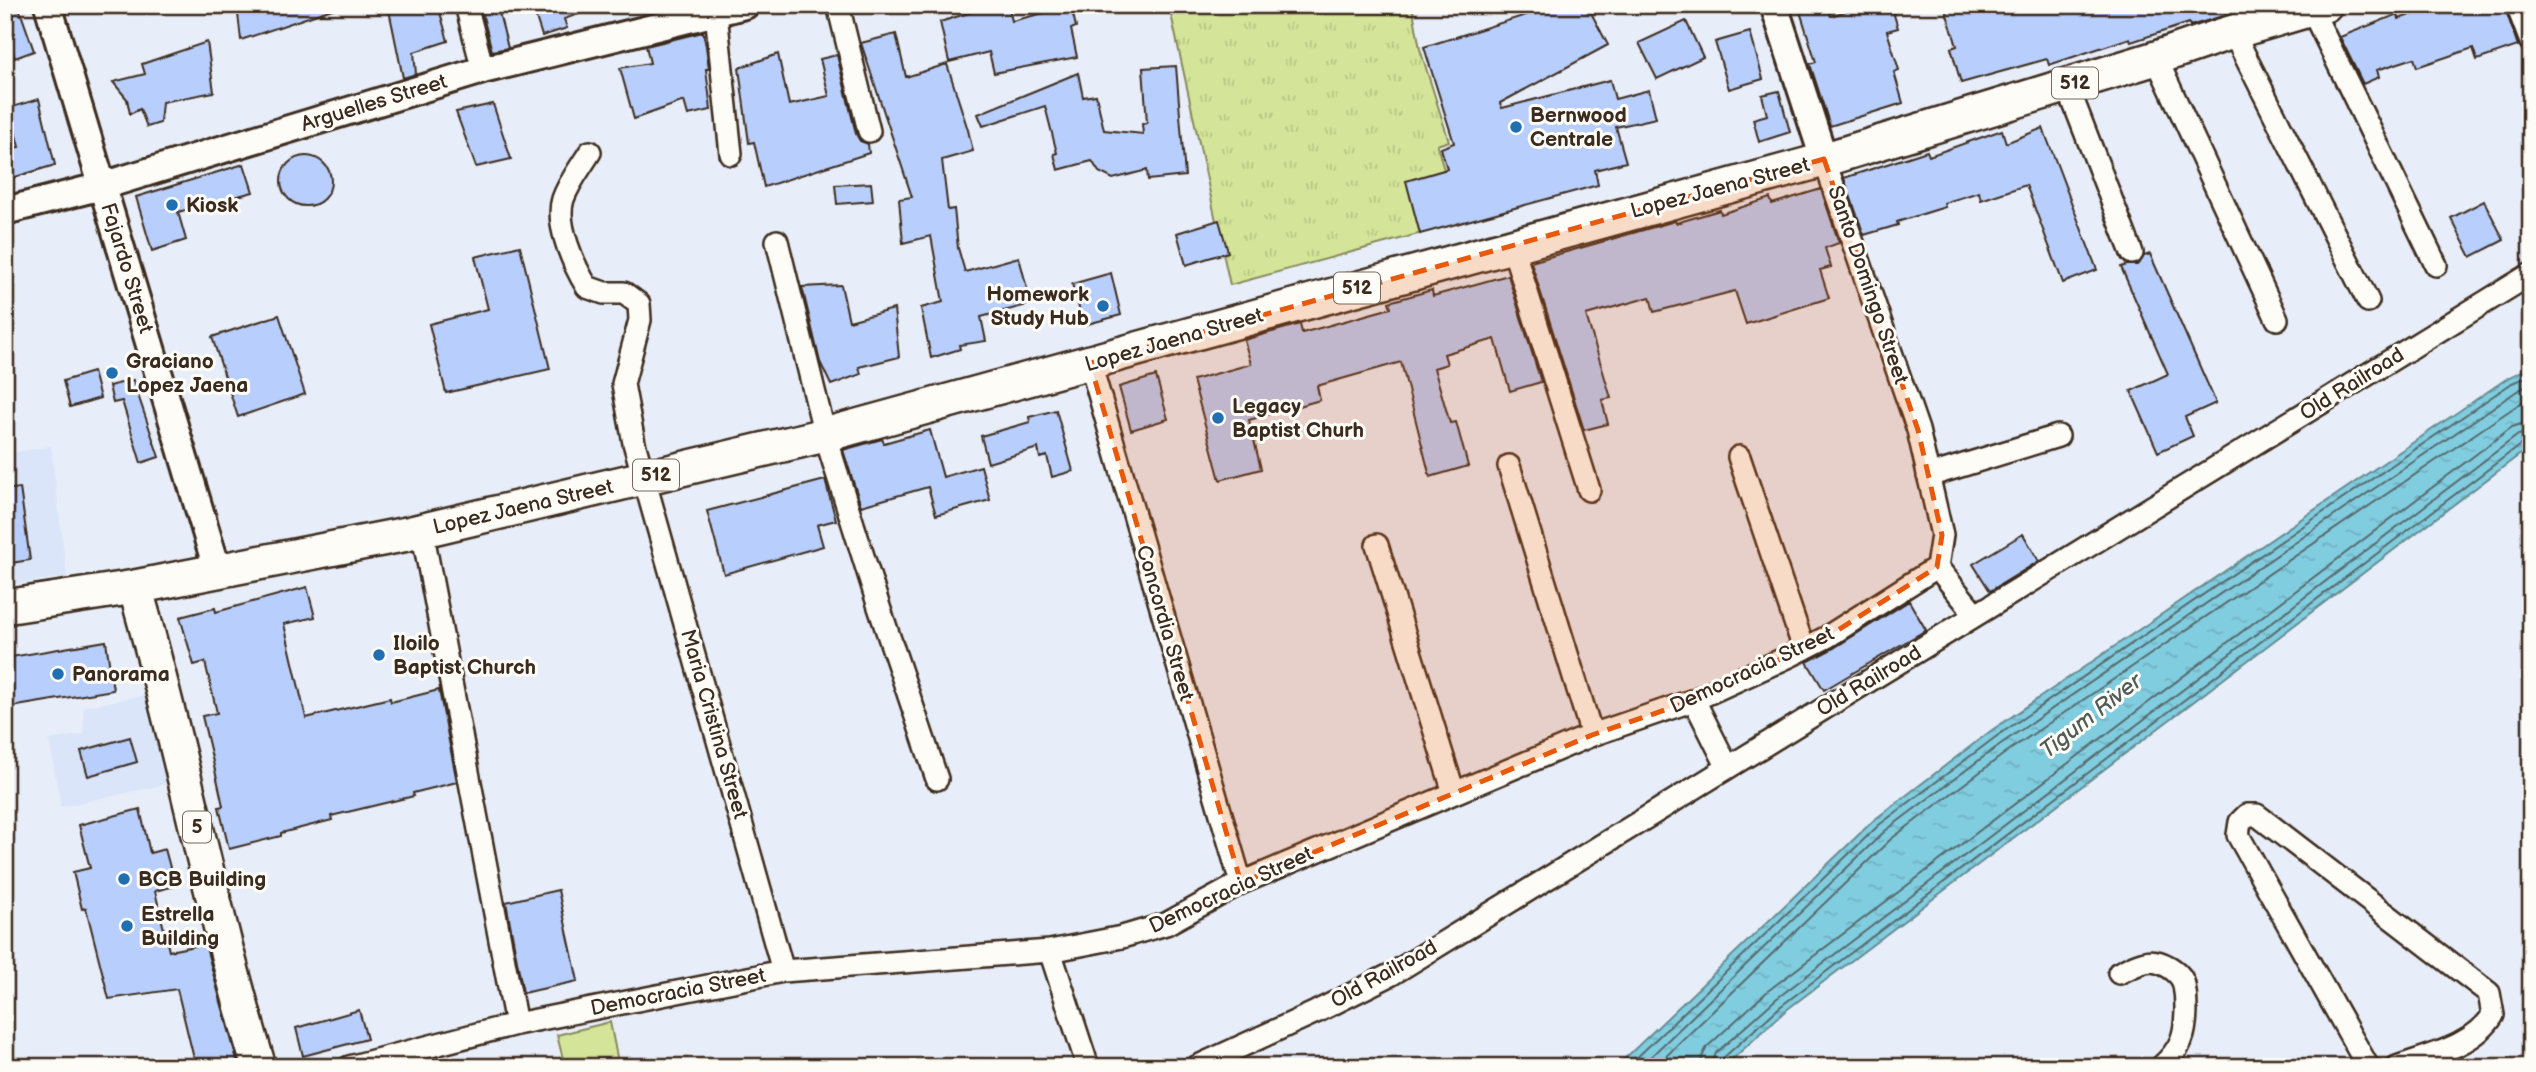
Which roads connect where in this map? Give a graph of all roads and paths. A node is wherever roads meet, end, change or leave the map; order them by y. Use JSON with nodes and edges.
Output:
{"nodes":[{"id":1,"x":48,"y":5,"type":"edge"},
{"id":2,"x":466,"y":5,"type":"edge"},
{"id":3,"x":745,"y":5,"type":"edge"},
{"id":4,"x":838,"y":5,"type":"edge"},
{"id":5,"x":1774,"y":5,"type":"edge"},
{"id":6,"x":2517,"y":5,"type":"edge"},
{"id":7,"x":2318,"y":8,"type":"edge"},
{"id":8,"x":716,"y":13,"type":"junction"},
{"id":9,"x":2233,"y":32,"type":"junction"},
{"id":10,"x":2531,"y":42,"type":"edge"},
{"id":11,"x":2155,"y":58,"type":"junction"},
{"id":12,"x":483,"y":70,"type":"junction"},
{"id":13,"x":2067,"y":85,"type":"junction"},
{"id":14,"x":869,"y":131,"type":"dead end"},
{"id":15,"x":590,"y":152,"type":"dead end"},
{"id":16,"x":731,"y":154,"type":"dead end"},
{"id":17,"x":1825,"y":159,"type":"junction"},
{"id":18,"x":102,"y":186,"type":"junction"},
{"id":19,"x":5,"y":211,"type":"edge"},
{"id":20,"x":777,"y":242,"type":"dead end"},
{"id":21,"x":1512,"y":245,"type":"junction"},
{"id":22,"x":2132,"y":254,"type":"dead end"},
{"id":23,"x":2436,"y":265,"type":"dead end"},
{"id":24,"x":2531,"y":274,"type":"edge"},
{"id":25,"x":2368,"y":301,"type":"dead end"},
{"id":26,"x":2277,"y":319,"type":"dead end"},
{"id":27,"x":1090,"y":363,"type":"junction"},
{"id":28,"x":825,"y":435,"type":"junction"},
{"id":29,"x":2058,"y":436,"type":"dead end"},
{"id":30,"x":1739,"y":457,"type":"dead end"},
{"id":31,"x":1508,"y":466,"type":"dead end"},
{"id":32,"x":1928,"y":476,"type":"junction"},
{"id":33,"x":644,"y":478,"type":"junction"},
{"id":34,"x":1590,"y":489,"type":"dead end"},
{"id":35,"x":422,"y":530,"type":"junction"},
{"id":36,"x":1377,"y":545,"type":"dead end"},
{"id":37,"x":1937,"y":567,"type":"junction"},
{"id":38,"x":218,"y":572,"type":"junction"},
{"id":39,"x":135,"y":587,"type":"junction"},
{"id":40,"x":5,"y":607,"type":"edge"},
{"id":41,"x":1976,"y":615,"type":"junction"},
{"id":42,"x":1804,"y":649,"type":"junction"},
{"id":43,"x":1694,"y":700,"type":"junction"},
{"id":44,"x":1592,"y":735,"type":"junction"},
{"id":45,"x":1727,"y":766,"type":"junction"},
{"id":46,"x":937,"y":779,"type":"dead end"},
{"id":47,"x":1454,"y":793,"type":"junction"},
{"id":48,"x":1241,"y":883,"type":"junction"},
{"id":49,"x":1050,"y":951,"type":"junction"},
{"id":50,"x":783,"y":971,"type":"junction"},
{"id":51,"x":2119,"y":973,"type":"dead end"},
{"id":52,"x":516,"y":1024,"type":"junction"},
{"id":53,"x":259,"y":1067,"type":"edge"},
{"id":54,"x":349,"y":1067,"type":"edge"},
{"id":55,"x":1088,"y":1067,"type":"edge"},
{"id":56,"x":1196,"y":1067,"type":"edge"},
{"id":57,"x":2161,"y":1067,"type":"edge"},
{"id":58,"x":2368,"y":1067,"type":"edge"},
{"id":59,"x":2397,"y":1067,"type":"edge"}],
"edges":[{"from":1,"to":18,"type":"street","name":"Fajardo Street"},
{"from":2,"to":12,"type":"street"},
{"from":3,"to":8,"type":"street","name":"Arguelles Street"},
{"from":4,"to":14,"type":"street"},
{"from":5,"to":17,"type":"street","name":"Santo Domingo Street"},
{"from":6,"to":10,"type":"street"},
{"from":7,"to":9,"type":"main road","name":"Lopez Jaena Street","number":"512"},
{"from":7,"to":23,"type":"street"},
{"from":8,"to":12,"type":"street","name":"Arguelles Street"},
{"from":8,"to":16,"type":"street"},
{"from":9,"to":11,"type":"main road","name":"Lopez Jaena Street","number":"512"},
{"from":9,"to":25,"type":"street"},
{"from":11,"to":13,"type":"main road","name":"Lopez Jaena Street","number":"512"},
{"from":11,"to":26,"type":"street"},
{"from":12,"to":18,"type":"street","name":"Arguelles Street"},
{"from":13,"to":17,"type":"main road","name":"Lopez Jaena Street","number":"512"},
{"from":13,"to":22,"type":"street"},
{"from":15,"to":33,"type":"street","name":"Maria Cristina Street"},
{"from":17,"to":21,"type":"main road","name":"Lopez Jaena Street","number":"512"},
{"from":17,"to":32,"type":"street","name":"Santo Domingo Street"},
{"from":18,"to":19,"type":"street","name":"Arguelles Street"},
{"from":18,"to":38,"type":"street","name":"Fajardo Street"},
{"from":20,"to":28,"type":"street"},
{"from":21,"to":27,"type":"main road","name":"Lopez Jaena Street","number":"512"},
{"from":21,"to":34,"type":"street"},
{"from":24,"to":41,"type":"street","name":"Old Railroad"},
{"from":27,"to":28,"type":"main road","name":"Lopez Jaena Street","number":"512"},
{"from":27,"to":48,"type":"street","name":"Concordia Street"},
{"from":28,"to":33,"type":"main road","name":"Lopez Jaena Street","number":"512"},
{"from":28,"to":46,"type":"street"},
{"from":29,"to":32,"type":"street"},
{"from":30,"to":42,"type":"street"},
{"from":31,"to":44,"type":"street"},
{"from":32,"to":37,"type":"street","name":"Santo Domingo Street"},
{"from":33,"to":35,"type":"main road","name":"Lopez Jaena Street","number":"512"},
{"from":33,"to":50,"type":"street","name":"Maria Cristina Street"},
{"from":35,"to":38,"type":"main road","name":"Lopez Jaena Street","number":"512"},
{"from":35,"to":52,"type":"street"},
{"from":36,"to":47,"type":"street"},
{"from":37,"to":41,"type":"street"},
{"from":37,"to":42,"type":"street","name":"Democracia Street"},
{"from":38,"to":39,"type":"main road","name":"Lopez Jaena Street","number":"512"},
{"from":39,"to":40,"type":"main road","name":"Lopez Jaena Street"},
{"from":39,"to":53,"type":"main road","number":"5"},
{"from":41,"to":45,"type":"street","name":"Old Railroad"},
{"from":42,"to":43,"type":"street","name":"Democracia Street"},
{"from":43,"to":44,"type":"street","name":"Democracia Street"},
{"from":43,"to":45,"type":"street"},
{"from":44,"to":47,"type":"street","name":"Democracia Street"},
{"from":45,"to":56,"type":"street","name":"Old Railroad"},
{"from":47,"to":48,"type":"street","name":"Democracia Street"},
{"from":48,"to":49,"type":"street","name":"Democracia Street"},
{"from":49,"to":50,"type":"street","name":"Democracia Street"},
{"from":49,"to":55,"type":"street"},
{"from":50,"to":52,"type":"street","name":"Democracia Street"},
{"from":51,"to":57,"type":"street"},
{"from":52,"to":54,"type":"street","name":"Democracia Street"},
{"from":58,"to":59,"type":"street"}]}
